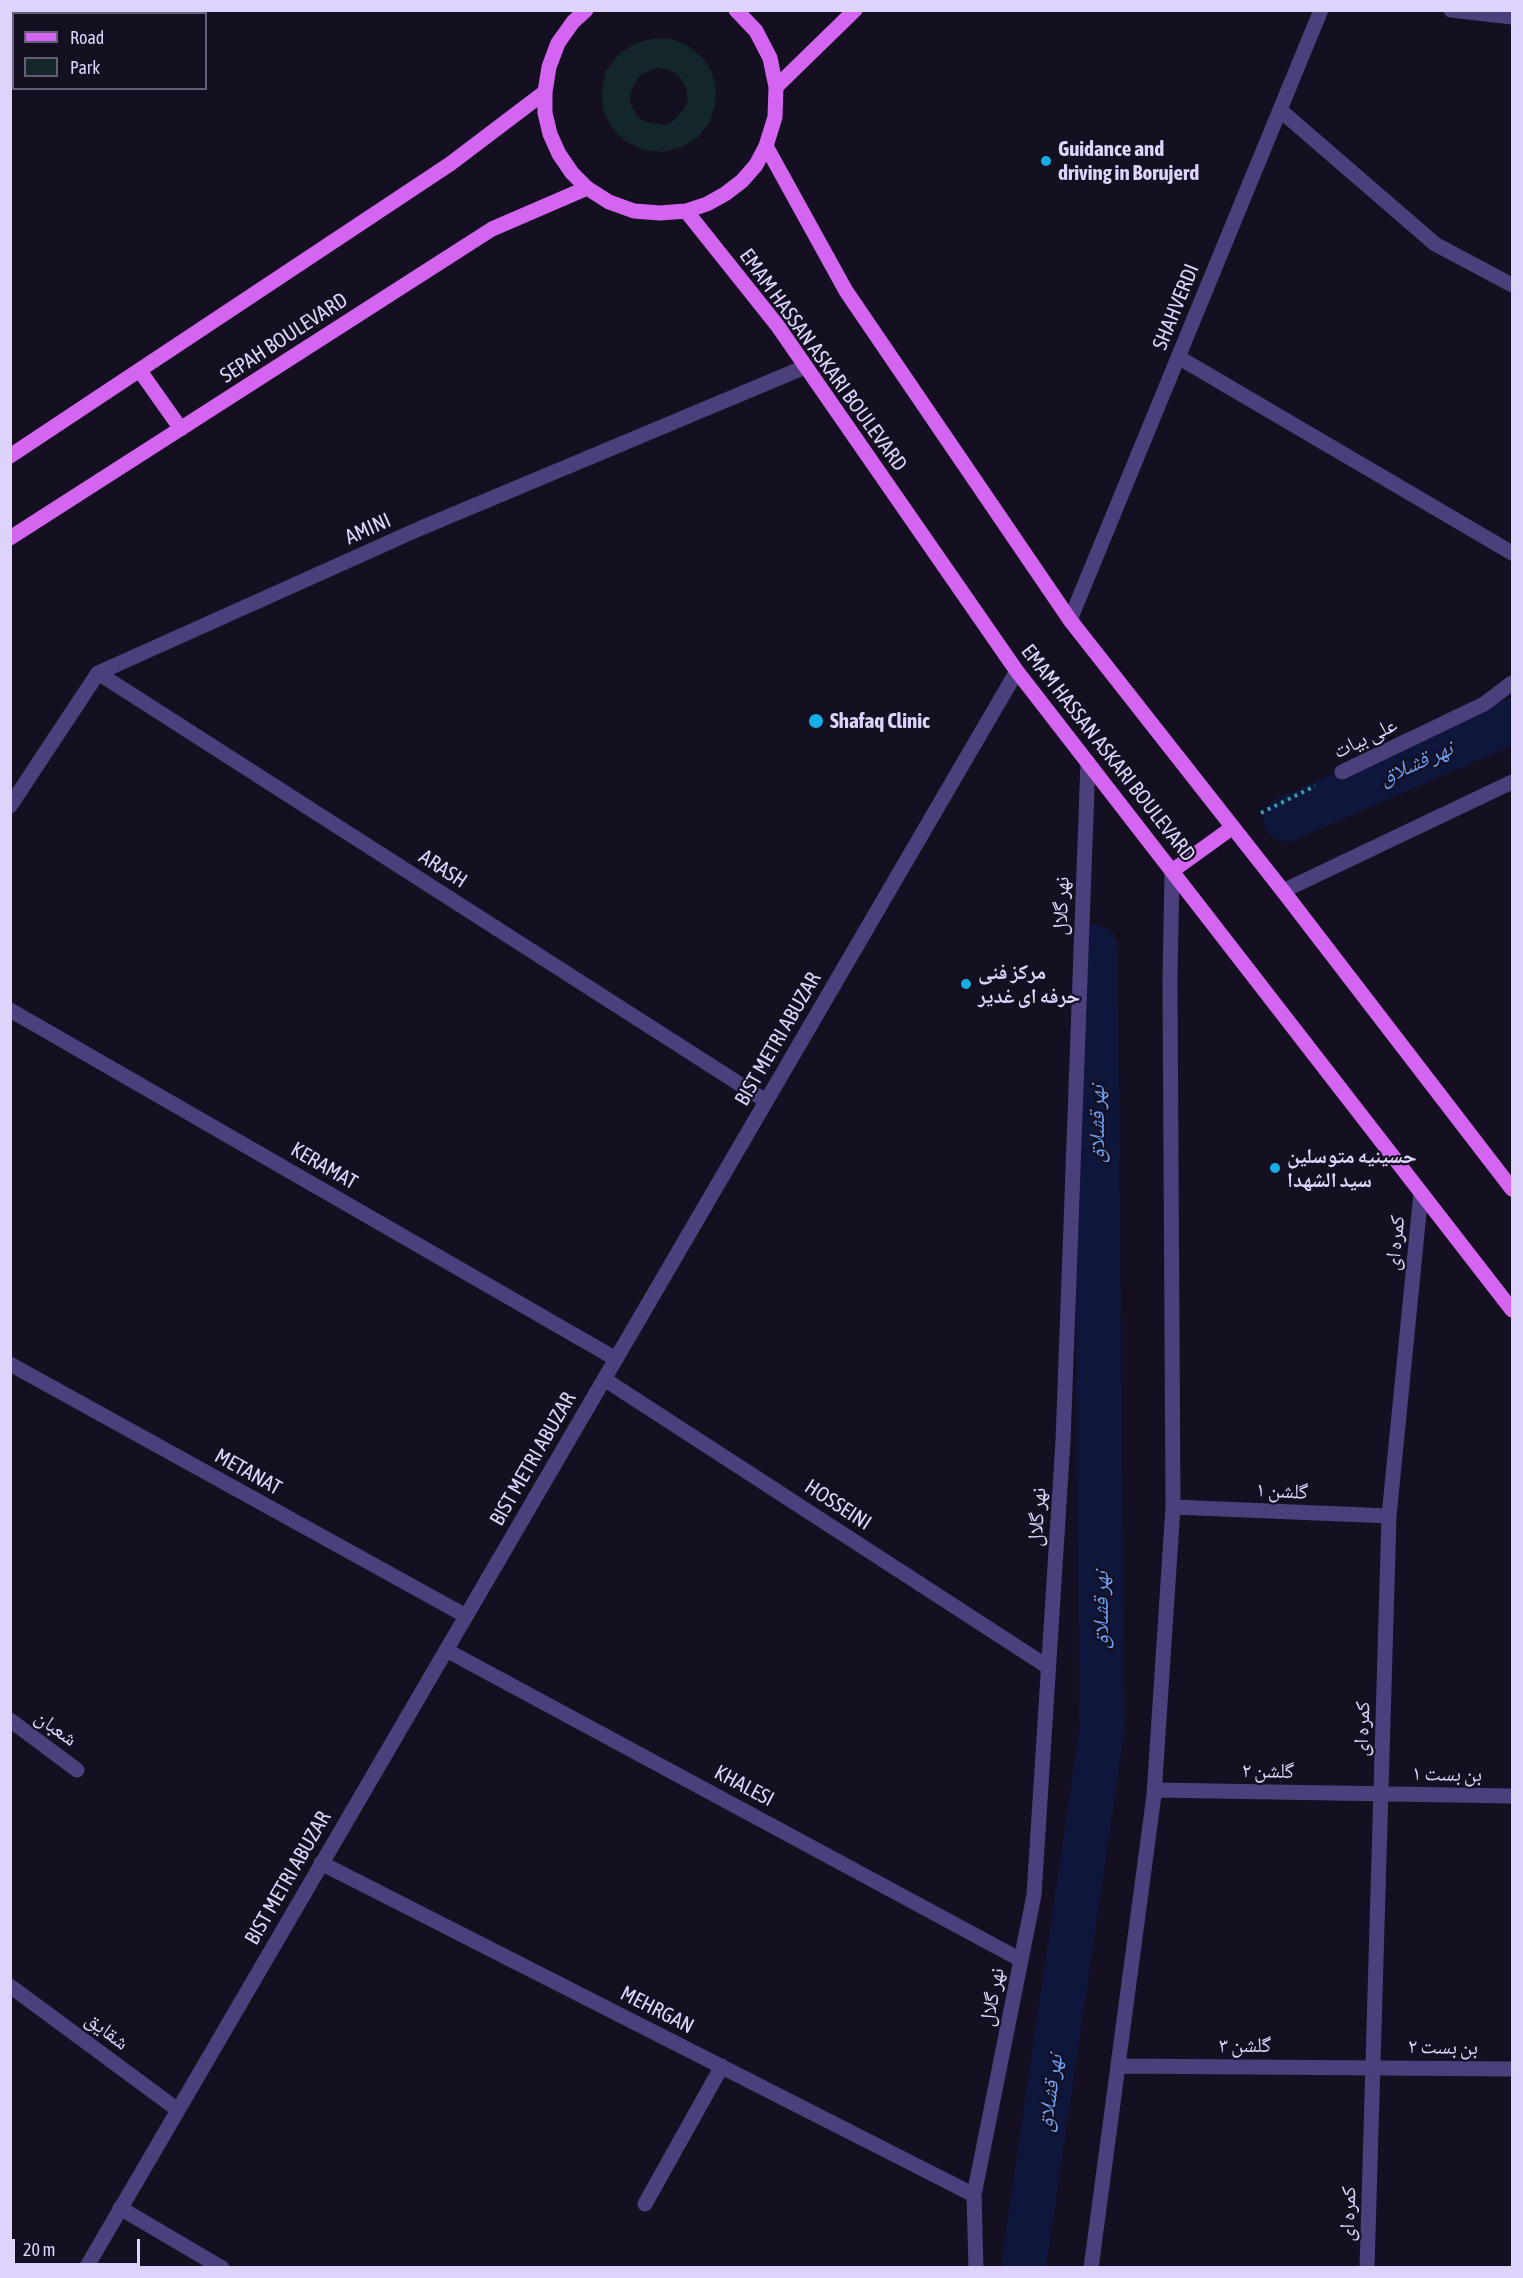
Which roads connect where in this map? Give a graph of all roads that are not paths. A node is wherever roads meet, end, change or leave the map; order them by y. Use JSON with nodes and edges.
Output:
{"nodes":[{"id":1,"x":586,"y":10,"type":"edge"},
{"id":2,"x":736,"y":10,"type":"edge"},
{"id":3,"x":855,"y":10,"type":"edge"},
{"id":4,"x":1321,"y":10,"type":"edge"},
{"id":5,"x":1451,"y":10,"type":"edge"},
{"id":6,"x":571,"y":16,"type":"edge"},
{"id":7,"x":1512,"y":17,"type":"edge"},
{"id":8,"x":777,"y":87,"type":"junction"},
{"id":9,"x":544,"y":92,"type":"junction"},
{"id":10,"x":1280,"y":110,"type":"junction"},
{"id":11,"x":766,"y":146,"type":"junction"},
{"id":12,"x":587,"y":188,"type":"junction"},
{"id":13,"x":686,"y":211,"type":"junction"},
{"id":14,"x":1512,"y":285,"type":"edge"},
{"id":15,"x":1178,"y":357,"type":"junction"},
{"id":16,"x":805,"y":367,"type":"junction"},
{"id":17,"x":140,"y":371,"type":"junction"},
{"id":18,"x":182,"y":429,"type":"junction"},
{"id":19,"x":10,"y":456,"type":"edge"},
{"id":20,"x":10,"y":538,"type":"edge"},
{"id":21,"x":1512,"y":553,"type":"edge"},
{"id":22,"x":1070,"y":620,"type":"junction"},
{"id":23,"x":1017,"y":671,"type":"junction"},
{"id":24,"x":98,"y":673,"type":"junction"},
{"id":25,"x":1512,"y":683,"type":"edge"},
{"id":26,"x":1088,"y":762,"type":"junction"},
{"id":27,"x":1342,"y":772,"type":"road end"},
{"id":28,"x":1512,"y":782,"type":"edge"},
{"id":29,"x":10,"y":806,"type":"edge"},
{"id":30,"x":1233,"y":827,"type":"junction"},
{"id":31,"x":1172,"y":871,"type":"junction"},
{"id":32,"x":1283,"y":891,"type":"junction"},
{"id":33,"x":10,"y":1010,"type":"edge"},
{"id":34,"x":766,"y":1101,"type":"junction"},
{"id":35,"x":1512,"y":1189,"type":"edge"},
{"id":36,"x":1421,"y":1192,"type":"junction"},
{"id":37,"x":1512,"y":1310,"type":"edge"},
{"id":38,"x":616,"y":1359,"type":"junction"},
{"id":39,"x":10,"y":1364,"type":"edge"},
{"id":40,"x":604,"y":1379,"type":"junction"},
{"id":41,"x":1173,"y":1507,"type":"junction"},
{"id":42,"x":1389,"y":1516,"type":"junction"},
{"id":43,"x":466,"y":1616,"type":"junction"},
{"id":44,"x":446,"y":1650,"type":"junction"},
{"id":45,"x":1048,"y":1667,"type":"junction"},
{"id":46,"x":10,"y":1720,"type":"edge"},
{"id":47,"x":77,"y":1770,"type":"dead end"},
{"id":48,"x":1154,"y":1790,"type":"junction"},
{"id":49,"x":1381,"y":1794,"type":"junction"},
{"id":50,"x":1512,"y":1796,"type":"edge"},
{"id":51,"x":321,"y":1863,"type":"junction"},
{"id":52,"x":1021,"y":1960,"type":"junction"},
{"id":53,"x":10,"y":1986,"type":"edge"},
{"id":54,"x":722,"y":2066,"type":"junction"},
{"id":55,"x":1118,"y":2066,"type":"junction"},
{"id":56,"x":1373,"y":2067,"type":"junction"},
{"id":57,"x":1512,"y":2068,"type":"edge"},
{"id":58,"x":178,"y":2110,"type":"junction"},
{"id":59,"x":974,"y":2195,"type":"junction"},
{"id":60,"x":645,"y":2204,"type":"dead end"},
{"id":61,"x":120,"y":2208,"type":"junction"},
{"id":62,"x":86,"y":2268,"type":"edge"},
{"id":63,"x":222,"y":2268,"type":"edge"},
{"id":64,"x":976,"y":2268,"type":"edge"},
{"id":65,"x":1091,"y":2268,"type":"edge"},
{"id":66,"x":1367,"y":2268,"type":"edge"}],
"edges":[{"from":1,"to":6,"type":"main road"},
{"from":2,"to":8,"type":"main road"},
{"from":3,"to":8,"type":"main road"},
{"from":4,"to":10,"type":"street","name":"SHAHVERDI"},
{"from":5,"to":7,"type":"street"},
{"from":6,"to":9,"type":"main road"},
{"from":8,"to":11,"type":"main road"},
{"from":9,"to":12,"type":"main road"},
{"from":9,"to":17,"type":"main road"},
{"from":10,"to":14,"type":"street"},
{"from":10,"to":15,"type":"street","name":"SHAHVERDI"},
{"from":11,"to":13,"type":"main road"},
{"from":11,"to":22,"type":"main road"},
{"from":12,"to":13,"type":"main road"},
{"from":12,"to":18,"type":"main road","name":"SEPAH BOULEVARD"},
{"from":13,"to":16,"type":"main road","name":"EMAM HASSAN ASKARI BOULEVARD"},
{"from":15,"to":21,"type":"street"},
{"from":15,"to":22,"type":"street","name":"SHAHVERDI"},
{"from":16,"to":23,"type":"main road","name":"EMAM HASSAN ASKARI BOULEVARD"},
{"from":16,"to":24,"type":"street","name":"AMINI"},
{"from":17,"to":18,"type":"main road"},
{"from":17,"to":19,"type":"main road"},
{"from":18,"to":20,"type":"main road","name":"SEPAH BOULEVARD"},
{"from":22,"to":30,"type":"main road"},
{"from":23,"to":26,"type":"main road","name":"EMAM HASSAN ASKARI BOULEVARD"},
{"from":23,"to":34,"type":"street","name":"BIST METRI ABUZAR"},
{"from":24,"to":29,"type":"street"},
{"from":24,"to":34,"type":"street","name":"ARASH"},
{"from":25,"to":27,"type":"street","name":"علی بیات"},
{"from":26,"to":31,"type":"main road","name":"EMAM HASSAN ASKARI BOULEVARD"},
{"from":26,"to":45,"type":"street","name":"نهر گلال"},
{"from":28,"to":32,"type":"street"},
{"from":30,"to":31,"type":"main road"},
{"from":30,"to":32,"type":"main road"},
{"from":31,"to":36,"type":"main road","name":"EMAM HASSAN ASKARI BOULEVARD"},
{"from":31,"to":41,"type":"street"},
{"from":32,"to":35,"type":"main road"},
{"from":33,"to":38,"type":"street","name":"KERAMAT"},
{"from":34,"to":38,"type":"street","name":"BIST METRI ABUZAR"},
{"from":36,"to":37,"type":"main road","name":"EMAM HASSAN ASKARI BOULEVARD"},
{"from":36,"to":42,"type":"street","name":"کمره ای"},
{"from":38,"to":40,"type":"street","name":"BIST METRI ABUZAR"},
{"from":39,"to":43,"type":"street","name":"METANAT"},
{"from":40,"to":43,"type":"street","name":"BIST METRI ABUZAR"},
{"from":40,"to":45,"type":"street","name":"HOSSEINI"},
{"from":41,"to":42,"type":"street","name":"گلشن ۱"},
{"from":41,"to":48,"type":"street"},
{"from":42,"to":49,"type":"street","name":"کمره ای"},
{"from":43,"to":44,"type":"street","name":"BIST METRI ABUZAR"},
{"from":44,"to":51,"type":"street","name":"BIST METRI ABUZAR"},
{"from":44,"to":52,"type":"street","name":"KHALESI"},
{"from":45,"to":52,"type":"street","name":"نهر گلال"},
{"from":46,"to":47,"type":"street","name":"شعبان"},
{"from":48,"to":49,"type":"street","name":"گلشن ۲"},
{"from":48,"to":55,"type":"street"},
{"from":49,"to":50,"type":"street","name":"بن بست ۱"},
{"from":49,"to":56,"type":"street","name":"کمره ای"},
{"from":51,"to":54,"type":"street","name":"MEHRGAN"},
{"from":51,"to":58,"type":"street","name":"BIST METRI ABUZAR"},
{"from":52,"to":59,"type":"street","name":"نهر گلال"},
{"from":53,"to":58,"type":"street","name":"شقایق"},
{"from":54,"to":59,"type":"street","name":"MEHRGAN"},
{"from":54,"to":60,"type":"street"},
{"from":55,"to":56,"type":"street","name":"گلشن ۳"},
{"from":55,"to":65,"type":"street"},
{"from":56,"to":57,"type":"street","name":"بن بست ۲"},
{"from":56,"to":66,"type":"street","name":"کمره ای"},
{"from":58,"to":61,"type":"street","name":"BIST METRI ABUZAR"},
{"from":59,"to":64,"type":"street","name":"نهر گلال"},
{"from":61,"to":62,"type":"street","name":"BIST METRI ABUZAR"},
{"from":61,"to":63,"type":"street"}]}
